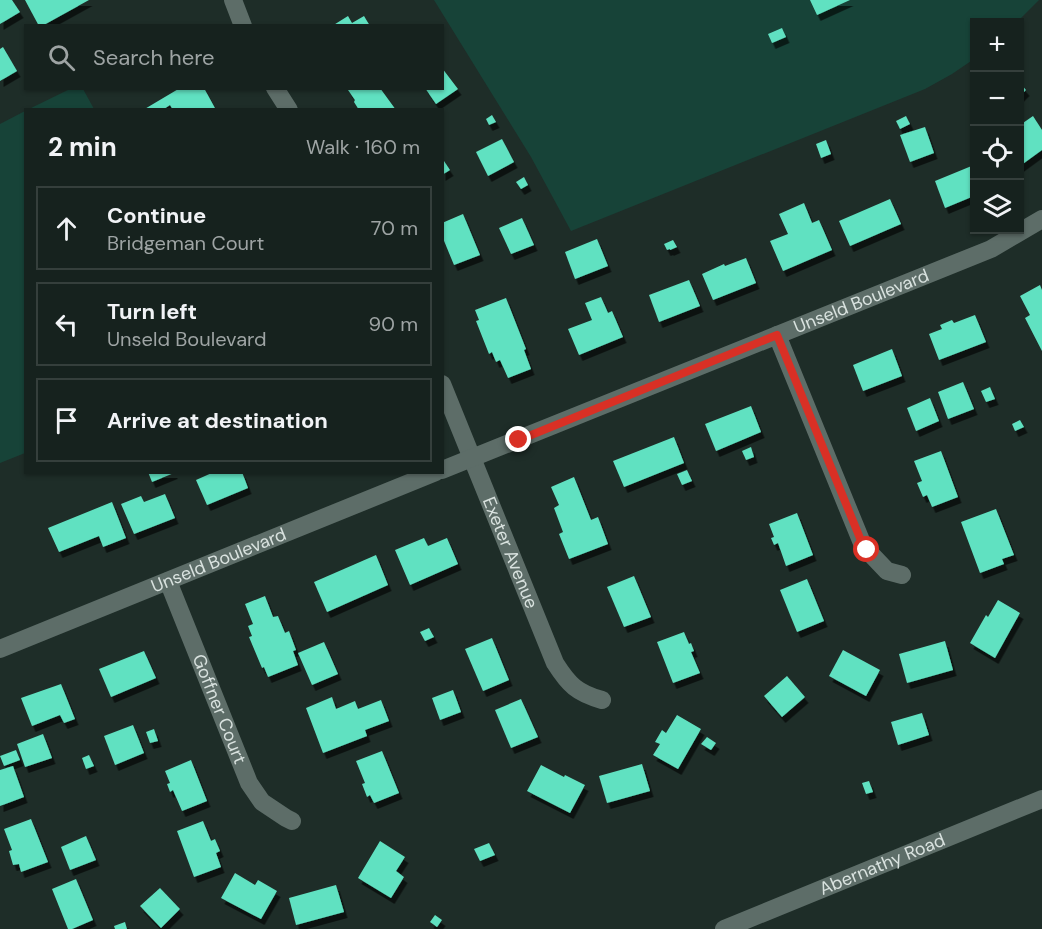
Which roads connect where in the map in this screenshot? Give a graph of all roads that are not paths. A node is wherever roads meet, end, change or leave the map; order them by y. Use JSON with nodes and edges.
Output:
{"nodes":[{"id":1,"x":233,"y":0,"type":"edge"},
{"id":2,"x":242,"y":24,"type":"edge"},
{"id":3,"x":276,"y":90,"type":"edge"},
{"id":4,"x":288,"y":108,"type":"edge"},
{"id":5,"x":1042,"y":219,"type":"edge"},
{"id":6,"x":777,"y":335,"type":"junction"},
{"id":7,"x":444,"y":389,"type":"edge"},
{"id":8,"x":472,"y":458,"type":"junction"},
{"id":9,"x":444,"y":469,"type":"edge"},
{"id":10,"x":431,"y":474,"type":"edge"},
{"id":11,"x":902,"y":575,"type":"dead end"},
{"id":12,"x":168,"y":580,"type":"junction"},
{"id":13,"x":0,"y":649,"type":"edge"},
{"id":14,"x":602,"y":700,"type":"dead end"},
{"id":15,"x":1042,"y":799,"type":"edge"},
{"id":16,"x":292,"y":821,"type":"dead end"},
{"id":17,"x":723,"y":929,"type":"edge"}],
"edges":[{"from":1,"to":2,"type":"street"},
{"from":3,"to":4,"type":"street"},
{"from":5,"to":6,"type":"street","name":"Unseld Boulevard"},
{"from":6,"to":8,"type":"street","name":"Unseld Boulevard"},
{"from":6,"to":11,"type":"street"},
{"from":7,"to":8,"type":"street","name":"Exeter Avenue"},
{"from":8,"to":9,"type":"street","name":"Unseld Boulevard"},
{"from":8,"to":14,"type":"street","name":"Exeter Avenue"},
{"from":10,"to":12,"type":"street","name":"Unseld Boulevard"},
{"from":12,"to":13,"type":"street","name":"Unseld Boulevard"},
{"from":12,"to":16,"type":"street","name":"Goffner Court"},
{"from":15,"to":17,"type":"street","name":"Abernathy Road"}]}
